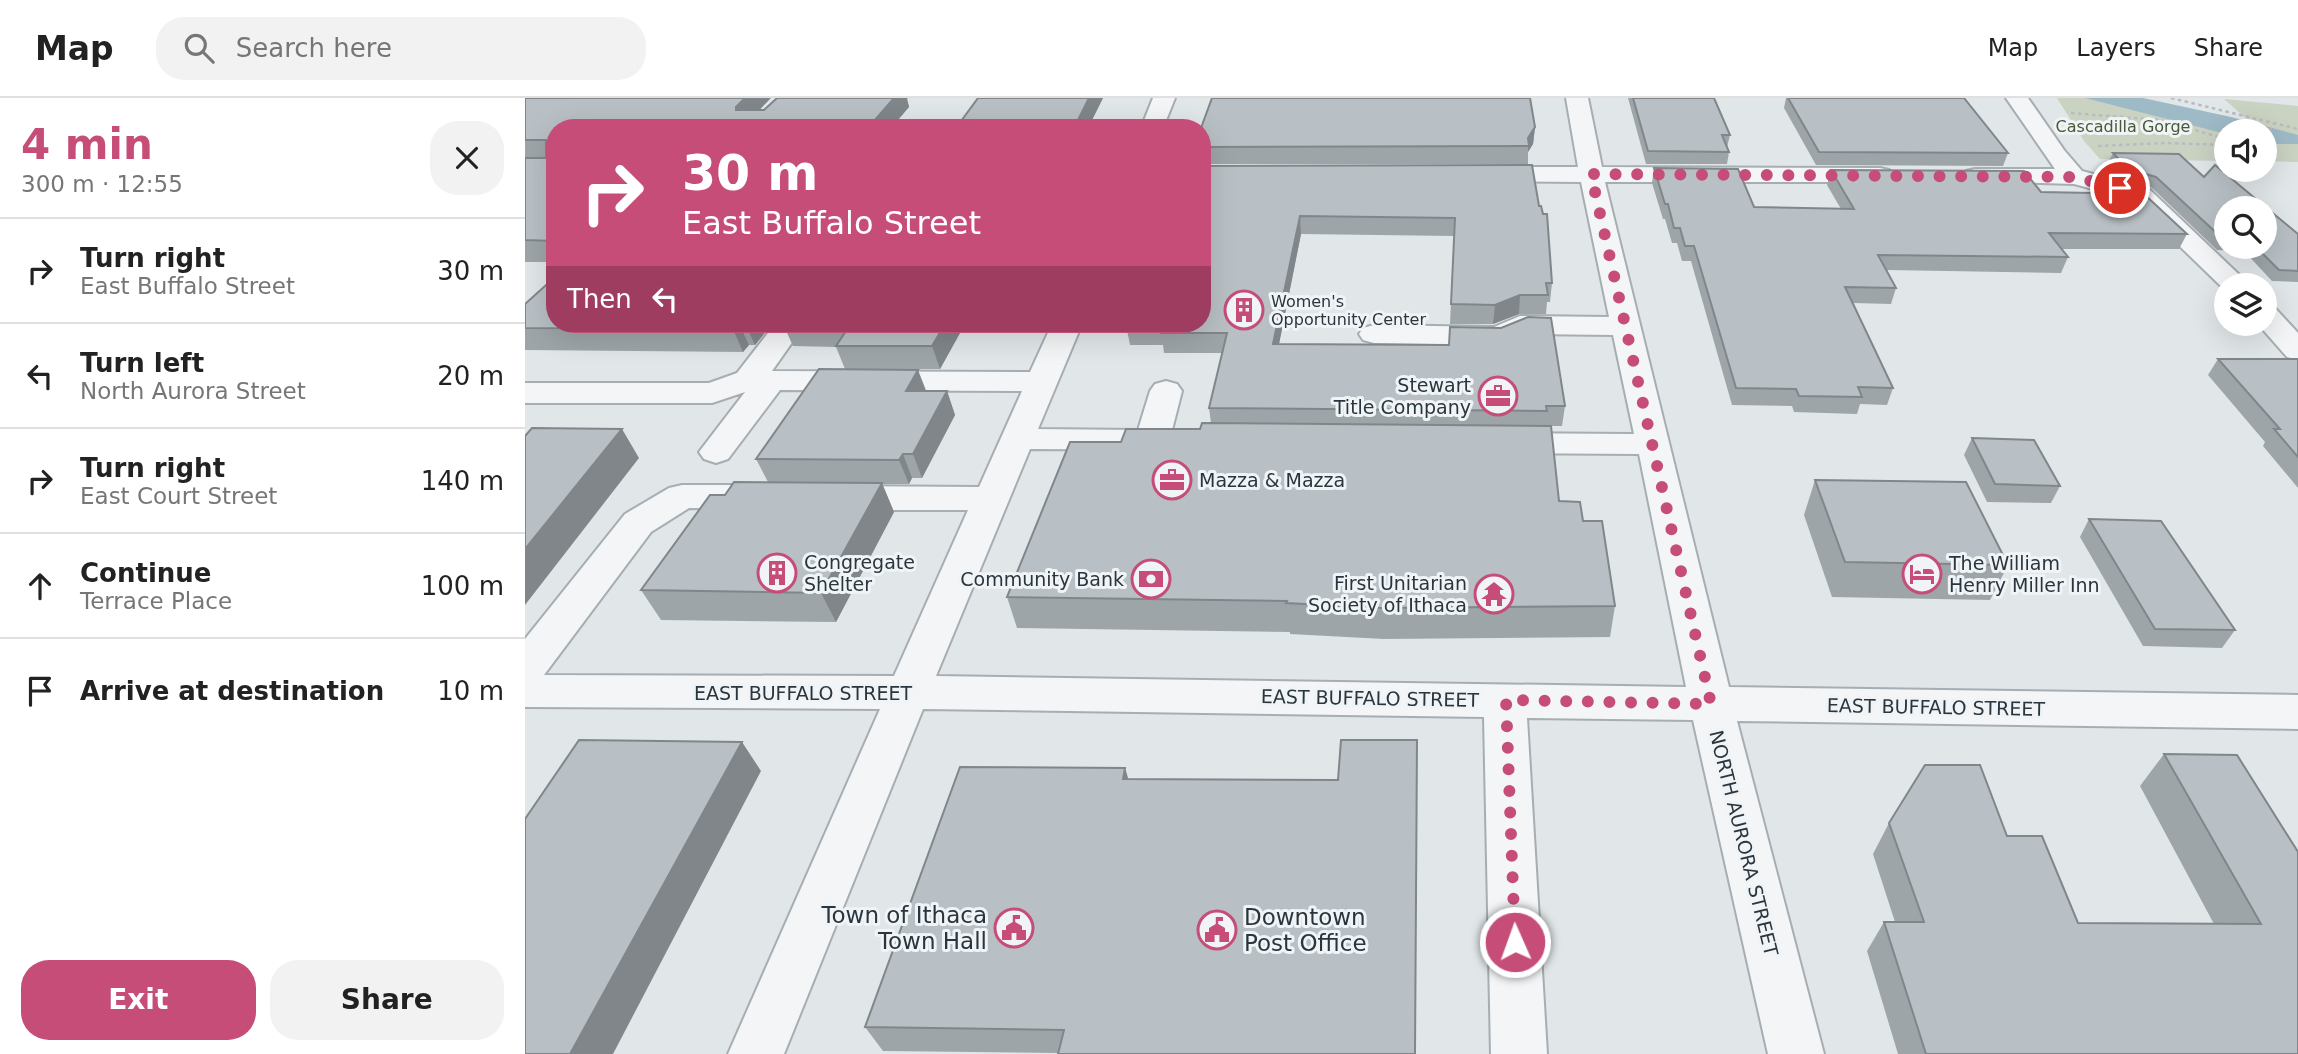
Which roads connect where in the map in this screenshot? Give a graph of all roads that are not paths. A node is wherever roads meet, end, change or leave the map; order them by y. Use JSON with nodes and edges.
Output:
{"nodes":[{"id":1,"x":1164,"y":98,"type":"edge"},
{"id":2,"x":1577,"y":98,"type":"edge"},
{"id":3,"x":2017,"y":98,"type":"edge"},
{"id":4,"x":1156,"y":119,"type":"edge"},
{"id":5,"x":1465,"y":174,"type":"edge"},
{"id":6,"x":1591,"y":174,"type":"junction"},
{"id":7,"x":1909,"y":176,"type":"edge"},
{"id":8,"x":1950,"y":176,"type":"edge"},
{"id":9,"x":2074,"y":177,"type":"junction"},
{"id":10,"x":2223,"y":273,"type":"edge"},
{"id":11,"x":1626,"y":326,"type":"junction"},
{"id":12,"x":2277,"y":327,"type":"edge"},
{"id":13,"x":785,"y":333,"type":"edge"},
{"id":14,"x":1063,"y":333,"type":"edge"},
{"id":15,"x":1374,"y":334,"type":"dead end"},
{"id":16,"x":2298,"y":351,"type":"edge"},
{"id":17,"x":760,"y":380,"type":"junction"},
{"id":18,"x":1042,"y":382,"type":"junction"},
{"id":19,"x":1166,"y":391,"type":"dead end"},
{"id":20,"x":525,"y":393,"type":"edge"},
{"id":21,"x":1017,"y":439,"type":"junction"},
{"id":22,"x":1152,"y":440,"type":"junction"},
{"id":23,"x":1207,"y":440,"type":"edge"},
{"id":24,"x":1469,"y":443,"type":"edge"},
{"id":25,"x":1653,"y":444,"type":"junction"},
{"id":26,"x":716,"y":452,"type":"dead end"},
{"id":27,"x":991,"y":499,"type":"junction"},
{"id":28,"x":525,"y":669,"type":"edge"},
{"id":29,"x":525,"y":691,"type":"edge"},
{"id":30,"x":908,"y":693,"type":"junction"},
{"id":31,"x":1506,"y":700,"type":"junction"},
{"id":32,"x":1711,"y":704,"type":"junction"},
{"id":33,"x":2298,"y":712,"type":"edge"},
{"id":34,"x":756,"y":1054,"type":"edge"},
{"id":35,"x":1519,"y":1054,"type":"edge"},
{"id":36,"x":1796,"y":1054,"type":"edge"}],
"edges":[{"from":1,"to":4,"type":"street"},
{"from":2,"to":6,"type":"street","name":"NORTH AURORA STREET"},
{"from":3,"to":9,"type":"street"},
{"from":5,"to":6,"type":"street"},
{"from":6,"to":7,"type":"street"},
{"from":6,"to":11,"type":"street","name":"NORTH AURORA STREET"},
{"from":8,"to":9,"type":"street"},
{"from":9,"to":10,"type":"street"},
{"from":11,"to":15,"type":"street"},
{"from":11,"to":25,"type":"street","name":"NORTH AURORA STREET"},
{"from":12,"to":16,"type":"street"},
{"from":13,"to":17,"type":"street"},
{"from":14,"to":18,"type":"street"},
{"from":17,"to":18,"type":"street"},
{"from":17,"to":20,"type":"street"},
{"from":17,"to":26,"type":"street"},
{"from":18,"to":21,"type":"street"},
{"from":19,"to":22,"type":"street"},
{"from":21,"to":22,"type":"street"},
{"from":21,"to":27,"type":"street"},
{"from":22,"to":23,"type":"street"},
{"from":24,"to":25,"type":"street"},
{"from":25,"to":32,"type":"street","name":"NORTH AURORA STREET"},
{"from":27,"to":28,"type":"street"},
{"from":27,"to":30,"type":"street"},
{"from":29,"to":30,"type":"street","name":"EAST BUFFALO STREET"},
{"from":30,"to":31,"type":"street","name":"EAST BUFFALO STREET"},
{"from":30,"to":34,"type":"street"},
{"from":31,"to":32,"type":"street","name":"EAST BUFFALO STREET"},
{"from":31,"to":35,"type":"street"},
{"from":32,"to":33,"type":"street","name":"EAST BUFFALO STREET"},
{"from":32,"to":36,"type":"street","name":"NORTH AURORA STREET"}]}
